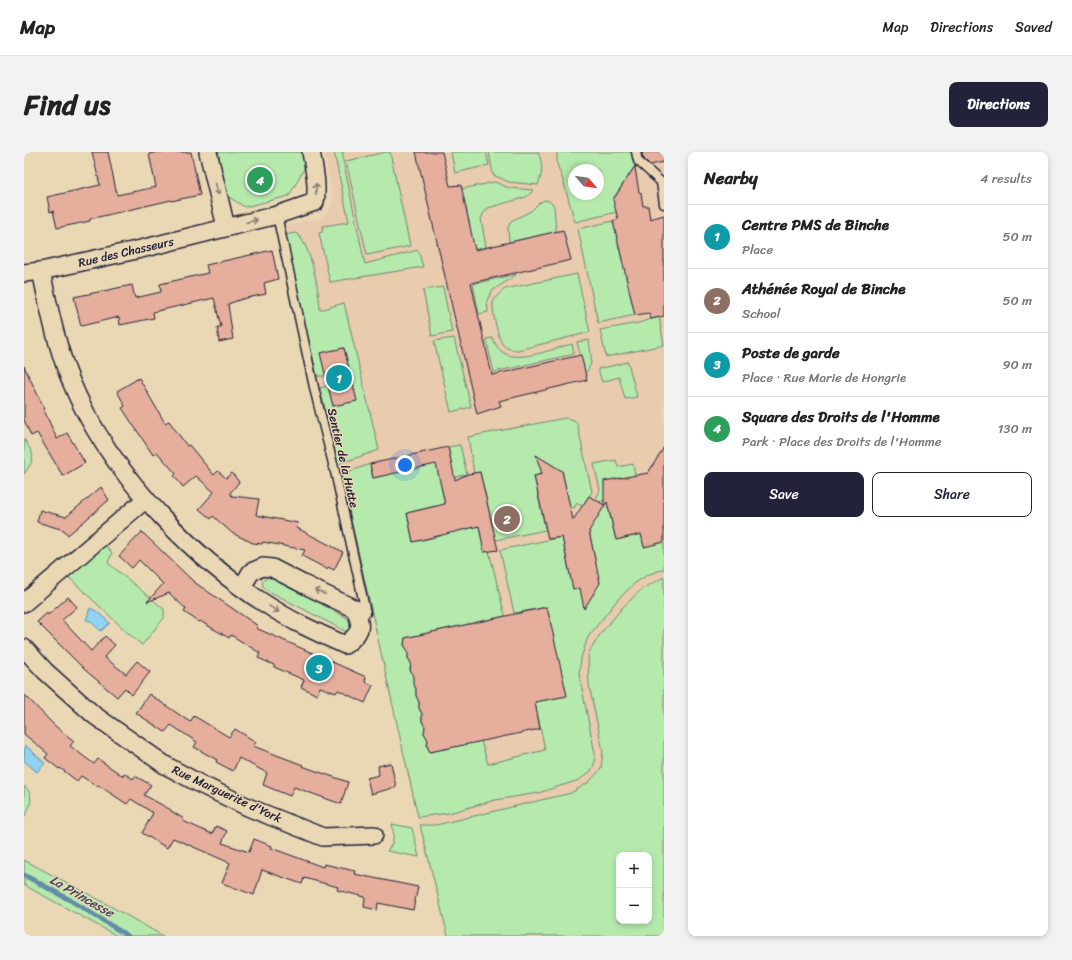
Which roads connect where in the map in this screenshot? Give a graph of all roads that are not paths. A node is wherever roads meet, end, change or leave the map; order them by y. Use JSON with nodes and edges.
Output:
{"nodes":[{"id":1,"x":208,"y":152,"type":"edge"},
{"id":2,"x":311,"y":152,"type":"edge"},
{"id":3,"x":636,"y":152,"type":"edge"},
{"id":4,"x":664,"y":204,"type":"edge"},
{"id":5,"x":277,"y":215,"type":"junction"},
{"id":6,"x":226,"y":227,"type":"junction"},
{"id":7,"x":42,"y":271,"type":"junction"},
{"id":8,"x":24,"y":273,"type":"edge"},
{"id":9,"x":146,"y":499,"type":"junction"},
{"id":10,"x":242,"y":587,"type":"junction"},
{"id":11,"x":24,"y":603,"type":"edge"},
{"id":12,"x":366,"y":613,"type":"dead end"},
{"id":13,"x":24,"y":648,"type":"edge"},
{"id":14,"x":374,"y":835,"type":"dead end"}],
"edges":[{"from":1,"to":6,"type":"street","one_way":true},
{"from":5,"to":2,"type":"street","name":"Rue des Chasseurs","one_way":true},
{"from":3,"to":4,"type":"lane"},
{"from":6,"to":5,"type":"street","name":"Rue des Chasseurs","one_way":true},
{"from":5,"to":12,"type":"lane","name":"Sentier de la Hutte"},
{"from":6,"to":7,"type":"street","name":"Rue des Chasseurs"},
{"from":7,"to":8,"type":"street","name":"Rue des Chasseurs"},
{"from":7,"to":9,"type":"street"},
{"from":9,"to":10,"type":"street"},
{"from":9,"to":11,"type":"street"},
{"from":10,"to":10,"type":"street","one_way":true},
{"from":13,"to":14,"type":"street","name":"Rue Marguerite d'York"}]}
